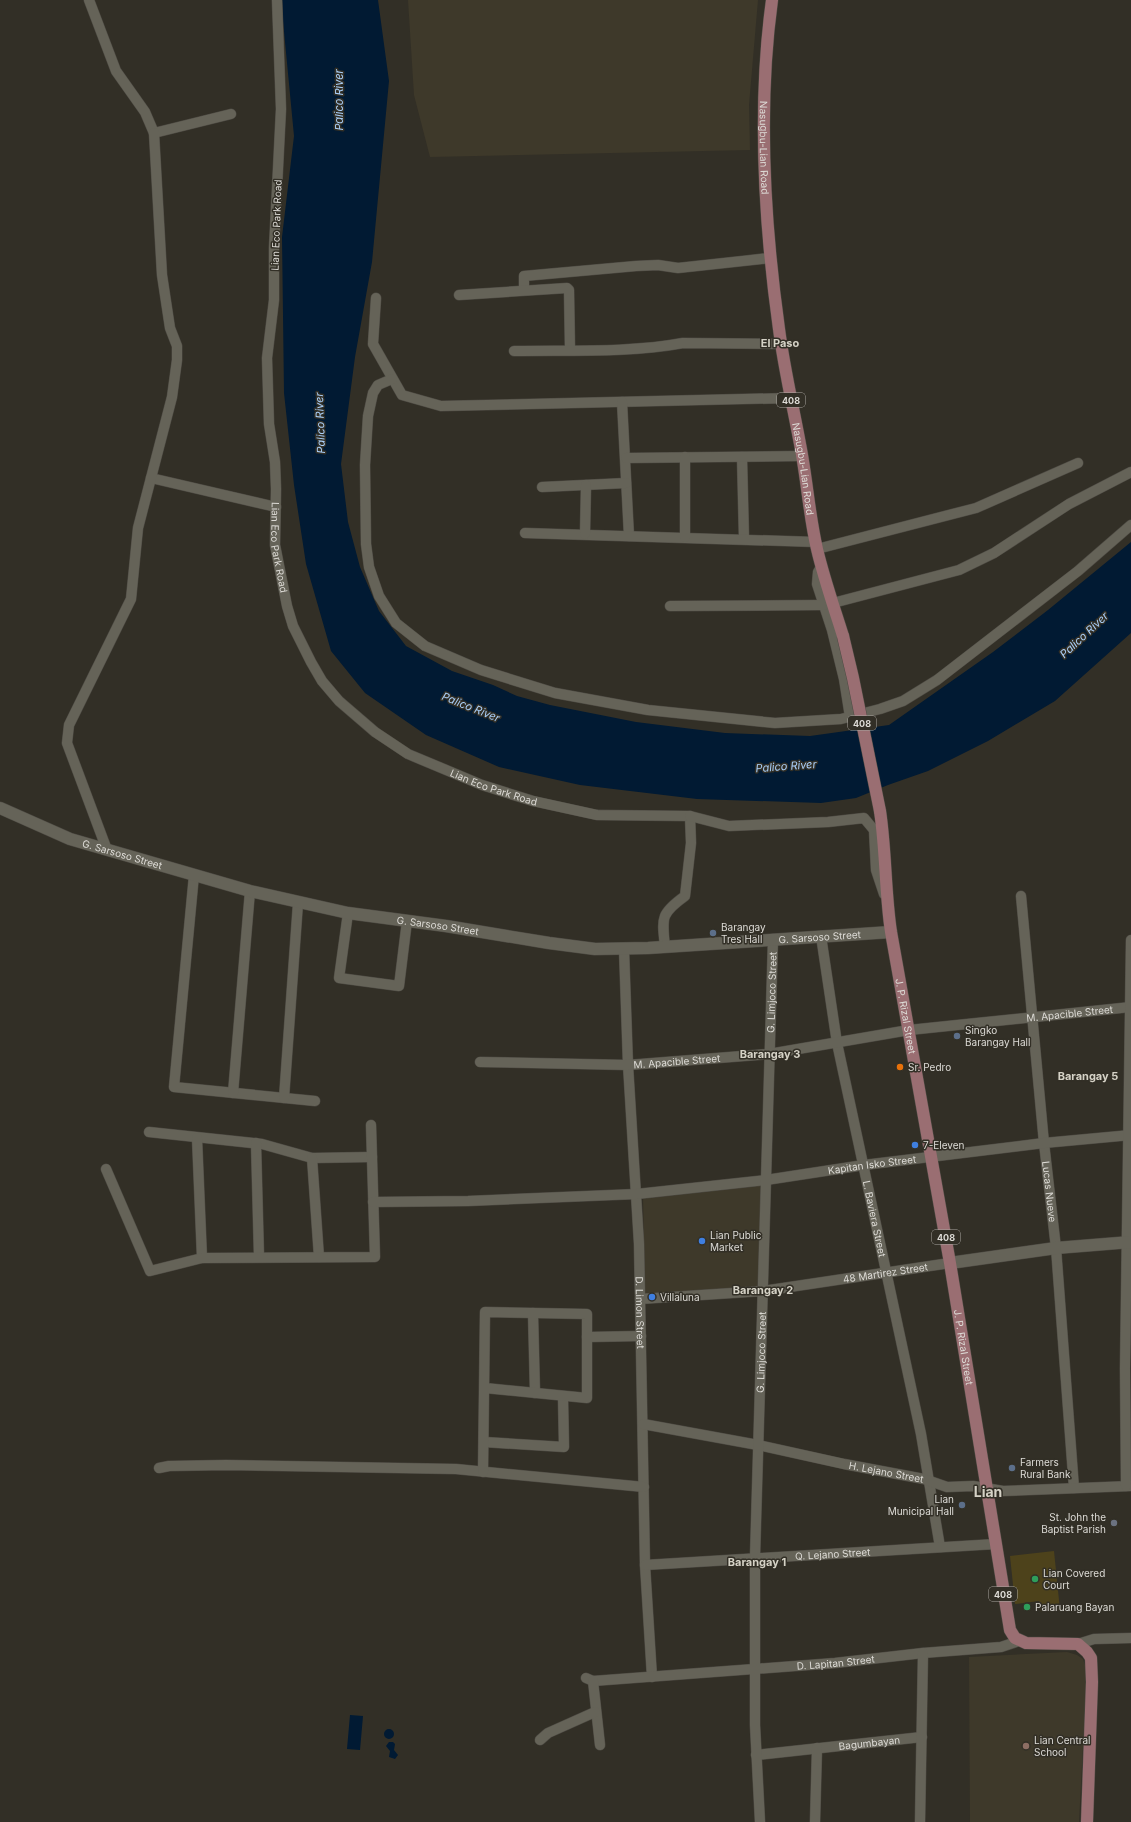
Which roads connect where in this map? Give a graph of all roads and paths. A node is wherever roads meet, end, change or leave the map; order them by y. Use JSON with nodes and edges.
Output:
{"nodes":[{"id":1,"x":89,"y":0,"type":"edge"},
{"id":2,"x":277,"y":0,"type":"edge"},
{"id":3,"x":772,"y":0,"type":"edge"},
{"id":4,"x":231,"y":114,"type":"dead end"},
{"id":5,"x":154,"y":133,"type":"junction"},
{"id":6,"x":770,"y":258,"type":"junction"},
{"id":7,"x":524,"y":290,"type":"junction"},
{"id":8,"x":459,"y":296,"type":"dead end"},
{"id":9,"x":376,"y":298,"type":"dead end"},
{"id":10,"x":781,"y":344,"type":"junction"},
{"id":11,"x":570,"y":350,"type":"junction"},
{"id":12,"x":514,"y":351,"type":"dead end"},
{"id":13,"x":392,"y":378,"type":"junction"},
{"id":14,"x":791,"y":398,"type":"junction"},
{"id":15,"x":622,"y":402,"type":"junction"},
{"id":16,"x":802,"y":456,"type":"junction"},
{"id":17,"x":685,"y":457,"type":"junction"},
{"id":18,"x":742,"y":457,"type":"junction"},
{"id":19,"x":626,"y":458,"type":"junction"},
{"id":20,"x":1078,"y":463,"type":"dead end"},
{"id":21,"x":1131,"y":472,"type":"edge"},
{"id":22,"x":151,"y":478,"type":"junction"},
{"id":23,"x":626,"y":483,"type":"junction"},
{"id":24,"x":586,"y":485,"type":"junction"},
{"id":25,"x":542,"y":487,"type":"dead end"},
{"id":26,"x":276,"y":507,"type":"junction"},
{"id":27,"x":1131,"y":525,"type":"edge"},
{"id":28,"x":525,"y":533,"type":"dead end"},
{"id":29,"x":585,"y":534,"type":"junction"},
{"id":30,"x":629,"y":536,"type":"junction"},
{"id":31,"x":685,"y":537,"type":"junction"},
{"id":32,"x":744,"y":539,"type":"junction"},
{"id":33,"x":816,"y":545,"type":"junction"},
{"id":34,"x":829,"y":604,"type":"junction"},
{"id":35,"x":670,"y":606,"type":"dead end"},
{"id":36,"x":850,"y":716,"type":"junction"},
{"id":37,"x":0,"y":808,"type":"edge"},
{"id":38,"x":880,"y":811,"type":"joint"},
{"id":39,"x":690,"y":816,"type":"junction"},
{"id":40,"x":107,"y":850,"type":"junction"},
{"id":41,"x":194,"y":875,"type":"junction"},
{"id":42,"x":250,"y":892,"type":"junction"},
{"id":43,"x":1021,"y":896,"type":"dead end"},
{"id":44,"x":887,"y":901,"type":"junction"},
{"id":45,"x":298,"y":903,"type":"junction"},
{"id":46,"x":348,"y":913,"type":"junction"},
{"id":47,"x":407,"y":921,"type":"junction"},
{"id":48,"x":891,"y":932,"type":"junction"},
{"id":49,"x":821,"y":936,"type":"junction"},
{"id":50,"x":773,"y":939,"type":"junction"},
{"id":51,"x":1131,"y":940,"type":"edge"},
{"id":52,"x":665,"y":947,"type":"junction"},
{"id":53,"x":624,"y":949,"type":"junction"},
{"id":54,"x":1130,"y":1007,"type":"edge"},
{"id":55,"x":1033,"y":1016,"type":"junction"},
{"id":56,"x":909,"y":1030,"type":"junction"},
{"id":57,"x":837,"y":1043,"type":"junction"},
{"id":58,"x":769,"y":1054,"type":"junction"},
{"id":59,"x":480,"y":1062,"type":"dead end"},
{"id":60,"x":628,"y":1065,"type":"junction"},
{"id":61,"x":233,"y":1093,"type":"junction"},
{"id":62,"x":284,"y":1098,"type":"junction"},
{"id":63,"x":315,"y":1101,"type":"dead end"},
{"id":64,"x":371,"y":1125,"type":"dead end"},
{"id":65,"x":148,"y":1132,"type":"dead end"},
{"id":66,"x":1130,"y":1135,"type":"edge"},
{"id":67,"x":197,"y":1138,"type":"junction"},
{"id":68,"x":256,"y":1143,"type":"junction"},
{"id":69,"x":1044,"y":1143,"type":"junction"},
{"id":70,"x":932,"y":1156,"type":"junction"},
{"id":71,"x":372,"y":1157,"type":"junction"},
{"id":72,"x":312,"y":1158,"type":"junction"},
{"id":73,"x":864,"y":1165,"type":"junction"},
{"id":74,"x":106,"y":1168,"type":"dead end"},
{"id":75,"x":766,"y":1180,"type":"junction"},
{"id":76,"x":637,"y":1194,"type":"junction"},
{"id":77,"x":373,"y":1202,"type":"junction"},
{"id":78,"x":1129,"y":1242,"type":"edge"},
{"id":79,"x":1056,"y":1248,"type":"junction"},
{"id":80,"x":259,"y":1257,"type":"junction"},
{"id":81,"x":319,"y":1257,"type":"junction"},
{"id":82,"x":202,"y":1258,"type":"junction"},
{"id":83,"x":950,"y":1263,"type":"junction"},
{"id":84,"x":886,"y":1273,"type":"junction"},
{"id":85,"x":763,"y":1291,"type":"junction"},
{"id":86,"x":640,"y":1299,"type":"junction"},
{"id":87,"x":533,"y":1313,"type":"junction"},
{"id":88,"x":641,"y":1336,"type":"junction"},
{"id":89,"x":587,"y":1337,"type":"junction"},
{"id":90,"x":485,"y":1388,"type":"junction"},
{"id":91,"x":535,"y":1393,"type":"junction"},
{"id":92,"x":563,"y":1397,"type":"junction"},
{"id":93,"x":643,"y":1424,"type":"junction"},
{"id":94,"x":484,"y":1442,"type":"junction"},
{"id":95,"x":758,"y":1445,"type":"junction"},
{"id":96,"x":159,"y":1468,"type":"dead end"},
{"id":97,"x":483,"y":1472,"type":"junction"},
{"id":98,"x":930,"y":1482,"type":"junction"},
{"id":99,"x":1128,"y":1486,"type":"edge"},
{"id":100,"x":644,"y":1487,"type":"junction"},
{"id":101,"x":986,"y":1487,"type":"junction"},
{"id":102,"x":1074,"y":1488,"type":"junction"},
{"id":103,"x":996,"y":1544,"type":"junction"},
{"id":104,"x":940,"y":1547,"type":"junction"},
{"id":105,"x":755,"y":1557,"type":"junction"},
{"id":106,"x":645,"y":1565,"type":"junction"},
{"id":107,"x":1131,"y":1638,"type":"edge"},
{"id":108,"x":1019,"y":1641,"type":"junction"},
{"id":109,"x":1078,"y":1644,"type":"junction"},
{"id":110,"x":923,"y":1653,"type":"junction"},
{"id":111,"x":755,"y":1669,"type":"junction"},
{"id":112,"x":652,"y":1677,"type":"junction"},
{"id":113,"x":595,"y":1712,"type":"junction"},
{"id":114,"x":922,"y":1737,"type":"junction"},
{"id":115,"x":540,"y":1740,"type":"dead end"},
{"id":116,"x":600,"y":1744,"type":"dead end"},
{"id":117,"x":817,"y":1748,"type":"junction"},
{"id":118,"x":756,"y":1755,"type":"junction"},
{"id":119,"x":760,"y":1822,"type":"edge"},
{"id":120,"x":815,"y":1822,"type":"edge"},
{"id":121,"x":920,"y":1822,"type":"edge"},
{"id":122,"x":1087,"y":1822,"type":"edge"}],
"edges":[{"from":1,"to":5,"type":"street"},
{"from":2,"to":26,"type":"street","name":"Lian Eco Park Road"},
{"from":3,"to":6,"type":"main road","name":"Nasugbu-Lian Road","number":"408"},
{"from":4,"to":5,"type":"street"},
{"from":5,"to":22,"type":"street"},
{"from":6,"to":7,"type":"street"},
{"from":6,"to":10,"type":"main road","name":"Nasugbu-Lian Road","number":"408"},
{"from":7,"to":8,"type":"street"},
{"from":7,"to":11,"type":"street"},
{"from":9,"to":13,"type":"street"},
{"from":10,"to":11,"type":"street"},
{"from":10,"to":14,"type":"main road","name":"Nasugbu-Lian Road","number":"408"},
{"from":11,"to":12,"type":"street"},
{"from":13,"to":15,"type":"street"},
{"from":13,"to":36,"type":"street"},
{"from":14,"to":15,"type":"street"},
{"from":14,"to":16,"type":"main road","name":"Nasugbu-Lian Road","number":"408"},
{"from":15,"to":19,"type":"street"},
{"from":16,"to":18,"type":"street"},
{"from":16,"to":33,"type":"main road","name":"Nasugbu-Lian Road","number":"408"},
{"from":17,"to":18,"type":"street"},
{"from":17,"to":19,"type":"street"},
{"from":17,"to":31,"type":"street"},
{"from":18,"to":32,"type":"street"},
{"from":19,"to":23,"type":"street"},
{"from":20,"to":33,"type":"street"},
{"from":21,"to":34,"type":"street"},
{"from":22,"to":26,"type":"street"},
{"from":22,"to":40,"type":"street"},
{"from":23,"to":24,"type":"street"},
{"from":23,"to":30,"type":"street"},
{"from":24,"to":25,"type":"street"},
{"from":24,"to":29,"type":"street"},
{"from":26,"to":39,"type":"street","name":"Lian Eco Park Road"},
{"from":27,"to":36,"type":"street"},
{"from":28,"to":29,"type":"street"},
{"from":29,"to":30,"type":"street"},
{"from":30,"to":31,"type":"street"},
{"from":31,"to":32,"type":"street"},
{"from":32,"to":33,"type":"street"},
{"from":33,"to":34,"type":"main road","name":"Nasugbu-Lian Road","number":"408"},
{"from":34,"to":35,"type":"street"},
{"from":34,"to":36,"type":"street"},
{"from":34,"to":38,"type":"main road","name":"Nasugbu-Lian Road","number":"408","bridge":true},
{"from":37,"to":40,"type":"street","name":"G. Sarsoso Street"},
{"from":38,"to":44,"type":"main road","name":"J. P. Rizal Street","number":"408"},
{"from":39,"to":44,"type":"street","name":"Lian Eco Park Road"},
{"from":39,"to":52,"type":"street"},
{"from":40,"to":41,"type":"street","name":"G. Sarsoso Street"},
{"from":41,"to":42,"type":"street","name":"G. Sarsoso Street"},
{"from":41,"to":61,"type":"street"},
{"from":42,"to":45,"type":"street","name":"G. Sarsoso Street"},
{"from":42,"to":61,"type":"street"},
{"from":43,"to":55,"type":"street","name":"Lucas Nueve"},
{"from":44,"to":48,"type":"main road","name":"J. P. Rizal Street","number":"408"},
{"from":45,"to":46,"type":"street","name":"G. Sarsoso Street"},
{"from":45,"to":62,"type":"street"},
{"from":46,"to":47,"type":"street","name":"G. Sarsoso Street"},
{"from":46,"to":47,"type":"street"},
{"from":47,"to":53,"type":"street","name":"G. Sarsoso Street"},
{"from":48,"to":49,"type":"street","name":"G. Sarsoso Street"},
{"from":48,"to":56,"type":"main road","name":"J. P. Rizal Street","number":"408"},
{"from":49,"to":50,"type":"street","name":"G. Sarsoso Street"},
{"from":49,"to":57,"type":"street","name":"L. Baviera Street"},
{"from":50,"to":52,"type":"street","name":"G. Sarsoso Street"},
{"from":50,"to":58,"type":"street","name":"G. Limjoco Street"},
{"from":51,"to":54,"type":"street"},
{"from":52,"to":53,"type":"street","name":"G. Sarsoso Street"},
{"from":53,"to":60,"type":"street","name":"D. Limon Street"},
{"from":54,"to":55,"type":"street","name":"M. Apacible Street"},
{"from":54,"to":66,"type":"street"},
{"from":55,"to":56,"type":"street","name":"M. Apacible Street"},
{"from":55,"to":69,"type":"street","name":"Lucas Nueve"},
{"from":56,"to":57,"type":"street","name":"M. Apacible Street"},
{"from":56,"to":70,"type":"main road","name":"J. P. Rizal Street","number":"408"},
{"from":57,"to":58,"type":"street","name":"M. Apacible Street"},
{"from":57,"to":73,"type":"street","name":"L. Baviera Street"},
{"from":58,"to":60,"type":"street","name":"M. Apacible Street"},
{"from":58,"to":75,"type":"street","name":"G. Limjoco Street"},
{"from":59,"to":60,"type":"street","name":"M. Apacible Street"},
{"from":60,"to":76,"type":"street","name":"D. Limon Street"},
{"from":61,"to":62,"type":"street"},
{"from":62,"to":63,"type":"street"},
{"from":64,"to":71,"type":"street"},
{"from":65,"to":67,"type":"street"},
{"from":66,"to":69,"type":"street","name":"Kapitan Isko Street"},
{"from":66,"to":78,"type":"street"},
{"from":67,"to":68,"type":"street"},
{"from":67,"to":82,"type":"street"},
{"from":68,"to":72,"type":"street"},
{"from":68,"to":80,"type":"street"},
{"from":69,"to":70,"type":"street","name":"Kapitan Isko Street"},
{"from":69,"to":79,"type":"street","name":"Lucas Nueve"},
{"from":70,"to":73,"type":"street","name":"Kapitan Isko Street"},
{"from":70,"to":83,"type":"main road","name":"J. P. Rizal Street","number":"408"},
{"from":71,"to":72,"type":"street"},
{"from":71,"to":77,"type":"street"},
{"from":72,"to":81,"type":"street"},
{"from":73,"to":75,"type":"street","name":"Kapitan Isko Street"},
{"from":73,"to":84,"type":"street","name":"L. Baviera Street"},
{"from":74,"to":82,"type":"street"},
{"from":75,"to":76,"type":"street","name":"Kapitan Isko Street"},
{"from":75,"to":85,"type":"street","name":"G. Limjoco Street"},
{"from":76,"to":77,"type":"street","name":"Kapitan Isko Street"},
{"from":76,"to":86,"type":"street","name":"D. Limon Street"},
{"from":77,"to":81,"type":"street"},
{"from":78,"to":79,"type":"street","name":"48 Martirez Street"},
{"from":78,"to":99,"type":"street"},
{"from":79,"to":83,"type":"street","name":"48 Martirez Street"},
{"from":79,"to":102,"type":"street","name":"Lucas Nueve"},
{"from":80,"to":81,"type":"street"},
{"from":80,"to":82,"type":"street"},
{"from":83,"to":84,"type":"street","name":"48 Martirez Street"},
{"from":83,"to":101,"type":"main road","name":"J. P. Rizal Street","number":"408"},
{"from":84,"to":85,"type":"street","name":"48 Martirez Street"},
{"from":84,"to":98,"type":"street","name":"L. Baviera Street"},
{"from":85,"to":86,"type":"street","name":"48 Martirez Street"},
{"from":85,"to":95,"type":"street","name":"G. Limjoco Street"},
{"from":86,"to":88,"type":"street","name":"D. Limon Street"},
{"from":87,"to":89,"type":"street"},
{"from":87,"to":90,"type":"street"},
{"from":87,"to":91,"type":"street"},
{"from":88,"to":89,"type":"street"},
{"from":88,"to":93,"type":"street","name":"D. Limon Street"},
{"from":89,"to":92,"type":"street"},
{"from":90,"to":91,"type":"street"},
{"from":90,"to":94,"type":"street"},
{"from":91,"to":92,"type":"street"},
{"from":92,"to":94,"type":"street"},
{"from":93,"to":95,"type":"street","name":"H. Lejano Street"},
{"from":93,"to":100,"type":"street","name":"D. Limon Street"},
{"from":94,"to":97,"type":"street"},
{"from":95,"to":98,"type":"street","name":"H. Lejano Street"},
{"from":95,"to":105,"type":"street","name":"G. Limjoco Street"},
{"from":96,"to":97,"type":"street"},
{"from":97,"to":100,"type":"street"},
{"from":98,"to":101,"type":"street","name":"H. Lejano Street"},
{"from":98,"to":104,"type":"street","name":"L. Baviera Street"},
{"from":99,"to":102,"type":"street","name":"H. Lejano Street"},
{"from":100,"to":106,"type":"street","name":"D. Limon Street"},
{"from":101,"to":102,"type":"street","name":"H. Lejano Street"},
{"from":101,"to":103,"type":"main road","name":"J. P. Rizal Street","number":"408"},
{"from":103,"to":104,"type":"street","name":"Q. Lejano Street"},
{"from":103,"to":108,"type":"main road","name":"J. P. Rizal Street","number":"408"},
{"from":104,"to":105,"type":"street","name":"Q. Lejano Street"},
{"from":105,"to":106,"type":"street","name":"Q. Lejano Street"},
{"from":105,"to":111,"type":"street","name":"G. Limjoco Street"},
{"from":106,"to":112,"type":"street","name":"D. Limon Street"},
{"from":107,"to":109,"type":"street"},
{"from":108,"to":109,"type":"main road"},
{"from":108,"to":110,"type":"street","name":"D. Lapitan Street"},
{"from":109,"to":122,"type":"main road"},
{"from":110,"to":111,"type":"street","name":"D. Lapitan Street"},
{"from":110,"to":114,"type":"street"},
{"from":111,"to":112,"type":"street","name":"D. Lapitan Street"},
{"from":111,"to":118,"type":"street","name":"G. Limjoco Street"},
{"from":112,"to":113,"type":"street","name":"D. Lapitan Street"},
{"from":113,"to":115,"type":"street"},
{"from":113,"to":116,"type":"street"},
{"from":114,"to":117,"type":"street","name":"Bagumbayan"},
{"from":114,"to":121,"type":"street"},
{"from":117,"to":118,"type":"street","name":"Bagumbayan"},
{"from":117,"to":120,"type":"street"},
{"from":118,"to":119,"type":"street"}]}
